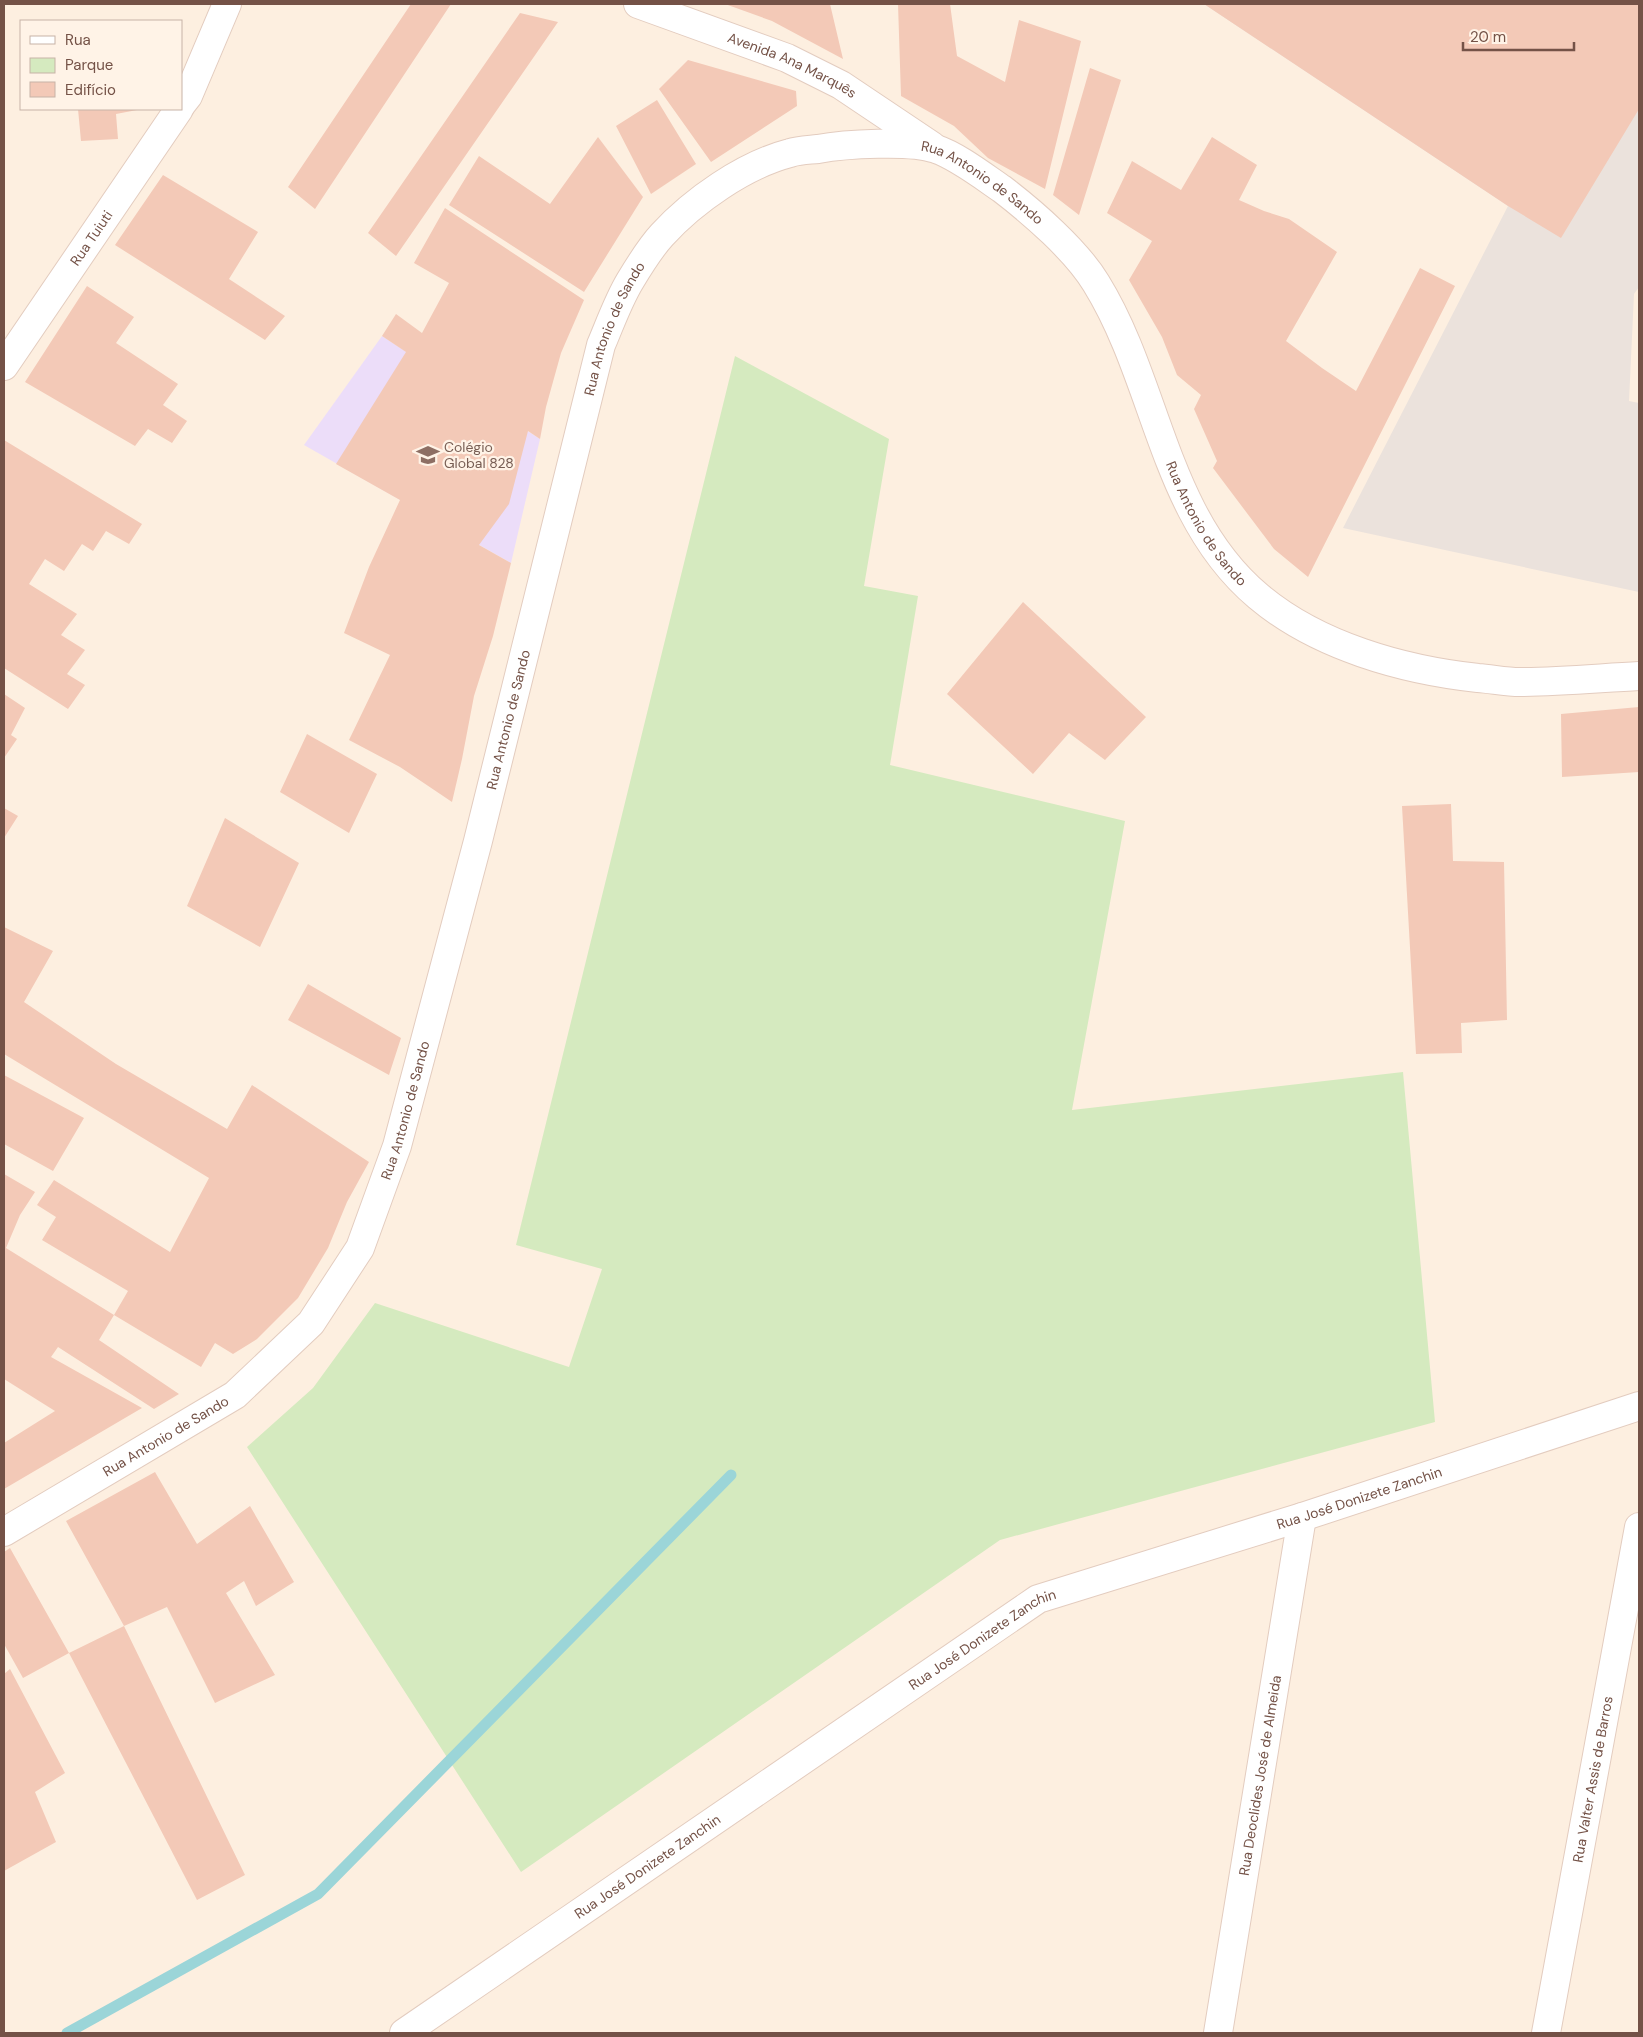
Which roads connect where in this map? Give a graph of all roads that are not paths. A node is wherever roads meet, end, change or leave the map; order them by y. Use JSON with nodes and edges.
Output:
{"nodes":[{"id":1,"x":227,"y":4,"type":"edge"},
{"id":2,"x":638,"y":4,"type":"edge"},
{"id":3,"x":182,"y":104,"type":"edge"},
{"id":4,"x":178,"y":110,"type":"edge"},
{"id":5,"x":935,"y":148,"type":"junction"},
{"id":6,"x":4,"y":366,"type":"edge"},
{"id":7,"x":1639,"y":676,"type":"edge"},
{"id":8,"x":1639,"y":1406,"type":"edge"},
{"id":9,"x":1302,"y":1518,"type":"junction"},
{"id":10,"x":1639,"y":1527,"type":"edge"},
{"id":11,"x":4,"y":1532,"type":"edge"},
{"id":12,"x":404,"y":2033,"type":"edge"},
{"id":13,"x":1218,"y":2033,"type":"edge"},
{"id":14,"x":1546,"y":2033,"type":"edge"}],
"edges":[{"from":1,"to":3,"type":"street"},
{"from":2,"to":5,"type":"street","name":"Avenida Ana Marquês"},
{"from":4,"to":6,"type":"street","name":"Rua Tuiuti"},
{"from":5,"to":7,"type":"street","name":"Rua Antonio de Sando"},
{"from":5,"to":11,"type":"street","name":"Rua Antonio de Sando"},
{"from":8,"to":9,"type":"street","name":"Rua José Donizete Zanchin"},
{"from":9,"to":12,"type":"street","name":"Rua José Donizete Zanchin"},
{"from":9,"to":13,"type":"street","name":"Rua Deoclides José de Almeida"},
{"from":10,"to":14,"type":"street","name":"Rua Valter Assis de Barros"}]}
